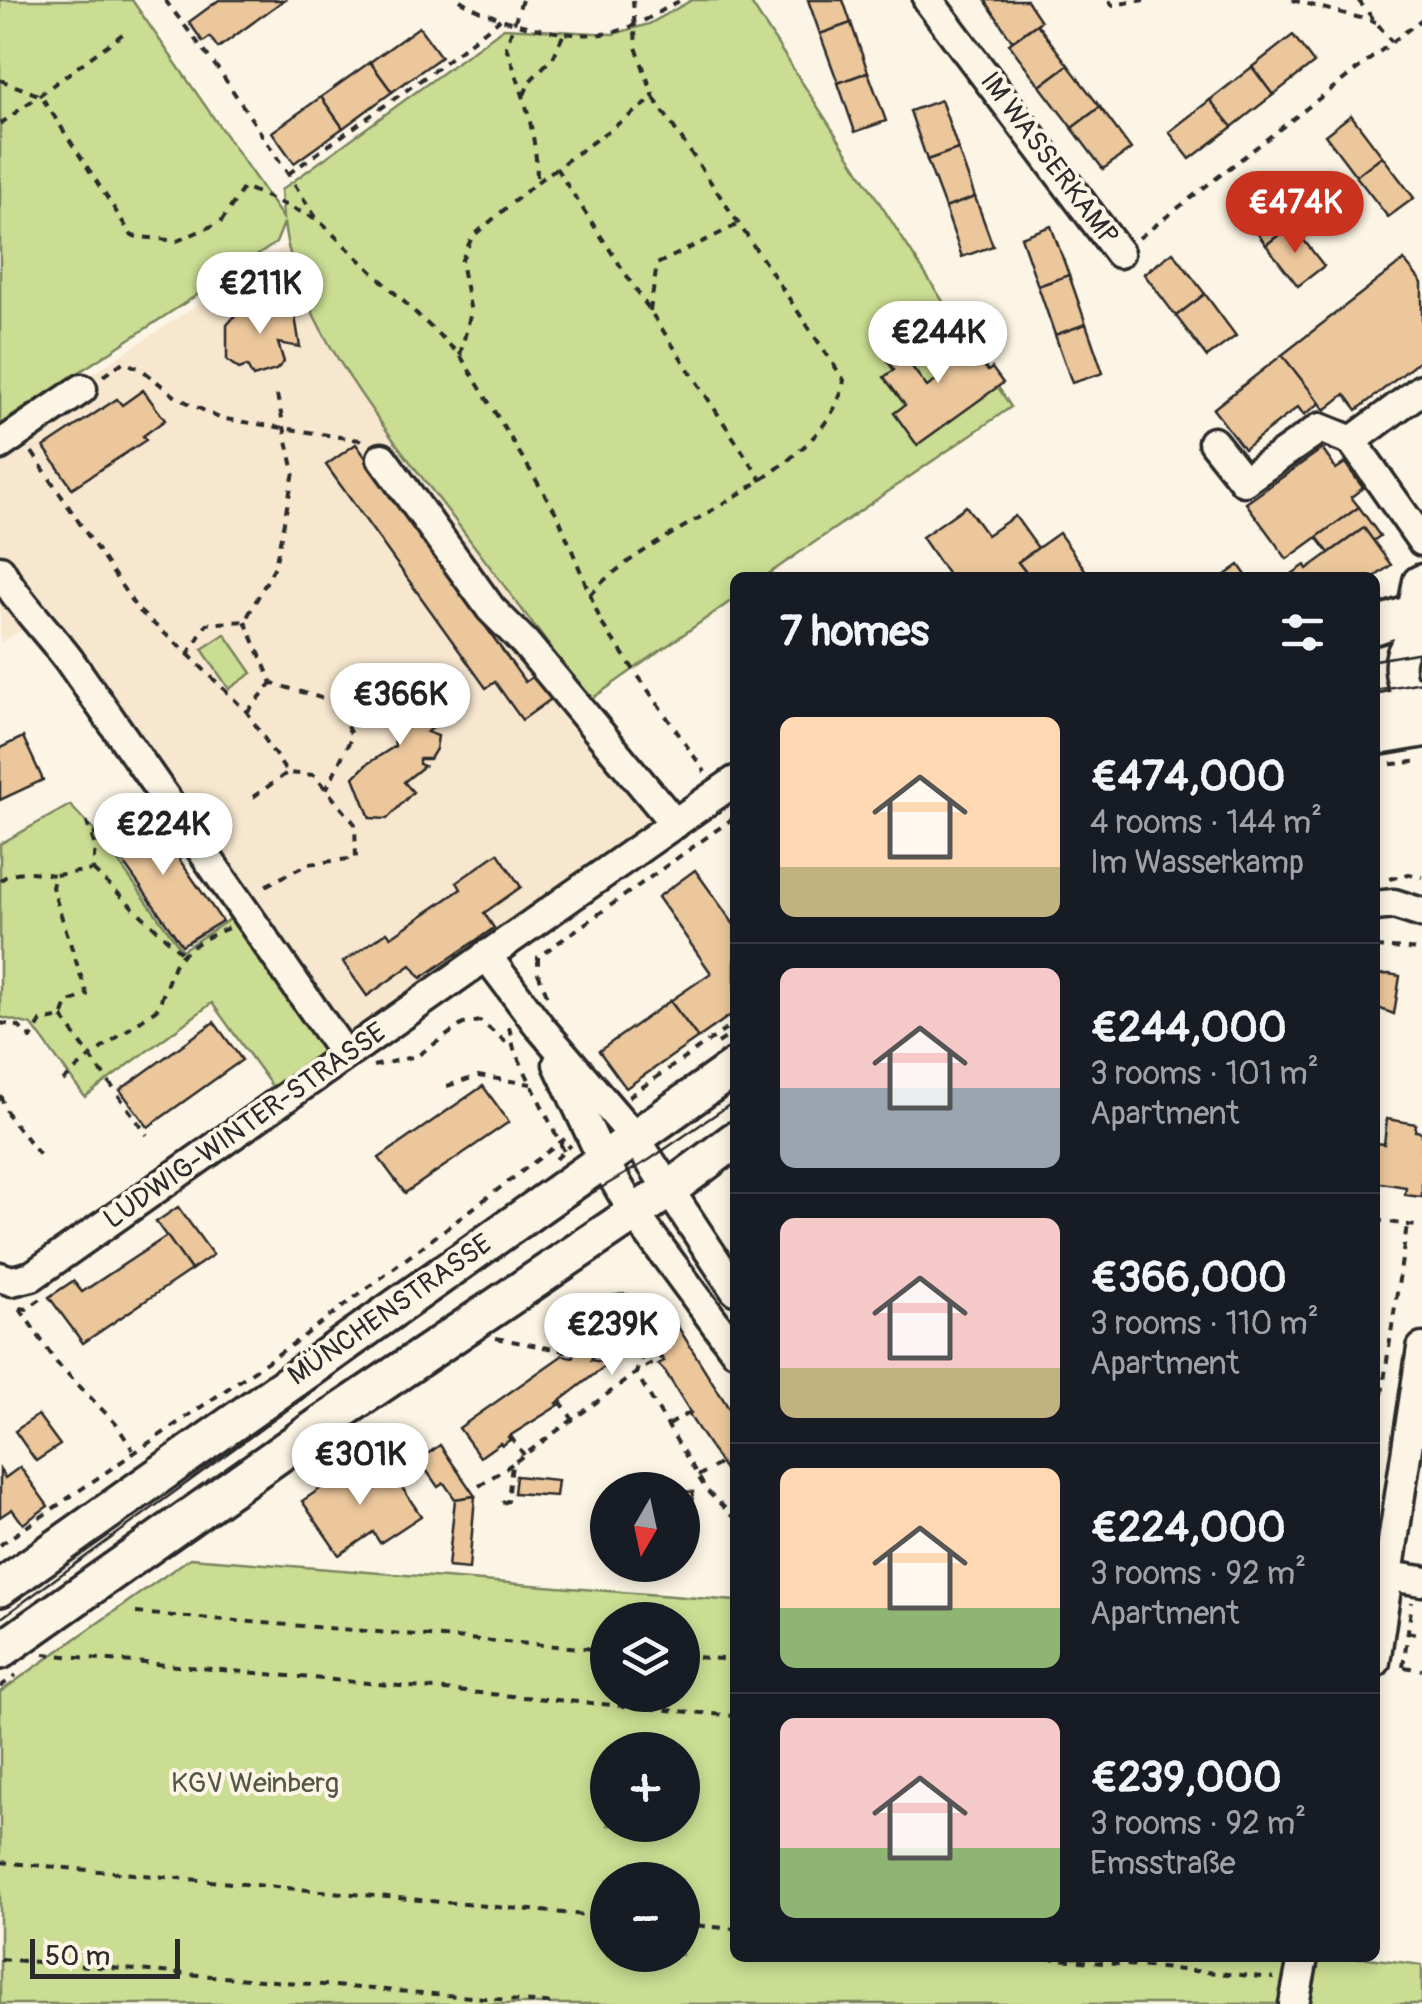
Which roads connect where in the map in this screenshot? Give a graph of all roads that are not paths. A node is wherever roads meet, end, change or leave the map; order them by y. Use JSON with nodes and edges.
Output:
{"nodes":[{"id":1,"x":928,"y":0,"type":"edge"},
{"id":2,"x":1119,"y":253,"type":"road end"},
{"id":3,"x":1422,"y":389,"type":"edge"},
{"id":4,"x":82,"y":390,"type":"road end"},
{"id":5,"x":9,"y":438,"type":"edge"},
{"id":6,"x":1352,"y":441,"type":"junction"},
{"id":7,"x":1213,"y":442,"type":"dead end"},
{"id":8,"x":382,"y":458,"type":"road end"},
{"id":9,"x":1422,"y":541,"type":"edge"},
{"id":10,"x":0,"y":570,"type":"edge"},
{"id":11,"x":1419,"y":609,"type":"edge"},
{"id":12,"x":1380,"y":624,"type":"edge"},
{"id":13,"x":1380,"y":640,"type":"edge"},
{"id":14,"x":1422,"y":698,"type":"edge"},
{"id":15,"x":1380,"y":709,"type":"edge"},
{"id":16,"x":1422,"y":729,"type":"edge"},
{"id":17,"x":1380,"y":736,"type":"edge"},
{"id":18,"x":727,"y":787,"type":"edge"},
{"id":19,"x":675,"y":824,"type":"junction"},
{"id":20,"x":1380,"y":905,"type":"edge"},
{"id":21,"x":1422,"y":914,"type":"edge"},
{"id":22,"x":486,"y":955,"type":"junction"},
{"id":23,"x":345,"y":1056,"type":"junction"},
{"id":24,"x":730,"y":1071,"type":"edge"},
{"id":25,"x":597,"y":1116,"type":"junction"},
{"id":26,"x":634,"y":1138,"type":"junction"},
{"id":27,"x":730,"y":1144,"type":"edge"},
{"id":28,"x":604,"y":1160,"type":"junction"},
{"id":29,"x":666,"y":1191,"type":"junction"},
{"id":30,"x":634,"y":1212,"type":"junction"},
{"id":31,"x":730,"y":1283,"type":"edge"},
{"id":32,"x":10,"y":1289,"type":"edge"},
{"id":33,"x":730,"y":1343,"type":"edge"},
{"id":34,"x":1422,"y":1348,"type":"edge"},
{"id":35,"x":1409,"y":1579,"type":"edge"},
{"id":36,"x":0,"y":1588,"type":"edge"},
{"id":37,"x":1380,"y":1625,"type":"edge"},
{"id":38,"x":1380,"y":1635,"type":"edge"},
{"id":39,"x":0,"y":1650,"type":"edge"},
{"id":40,"x":1389,"y":1664,"type":"edge"}],
"edges":[{"from":1,"to":2,"type":"street","name":"IM WASSERKAMP"},
{"from":3,"to":6,"type":"street"},
{"from":4,"to":5,"type":"street"},
{"from":6,"to":7,"type":"street"},
{"from":6,"to":9,"type":"street"},
{"from":8,"to":19,"type":"street"},
{"from":10,"to":23,"type":"street"},
{"from":11,"to":12,"type":"main road"},
{"from":11,"to":13,"type":"street"},
{"from":11,"to":14,"type":"street"},
{"from":14,"to":15,"type":"street"},
{"from":16,"to":17,"type":"main road"},
{"from":18,"to":19,"type":"street","name":"LUDWIG-WINTER-STRASSE"},
{"from":19,"to":22,"type":"street","name":"LUDWIG-WINTER-STRASSE"},
{"from":20,"to":21,"type":"street"},
{"from":22,"to":23,"type":"street","name":"LUDWIG-WINTER-STRASSE"},
{"from":22,"to":25,"type":"street"},
{"from":23,"to":32,"type":"street","name":"LUDWIG-WINTER-STRASSE"},
{"from":24,"to":26,"type":"main road","name":"MÜNCHENSTRASSE"},
{"from":25,"to":26,"type":"street"},
{"from":25,"to":28,"type":"street"},
{"from":26,"to":28,"type":"main road","name":"MÜNCHENSTRASSE"},
{"from":26,"to":29,"type":"street"},
{"from":27,"to":29,"type":"main road","name":"MÜNCHENSTRASSE"},
{"from":28,"to":30,"type":"street"},
{"from":28,"to":36,"type":"main road","name":"MÜNCHENSTRASSE"},
{"from":29,"to":30,"type":"main road","name":"MÜNCHENSTRASSE"},
{"from":29,"to":31,"type":"street"},
{"from":30,"to":33,"type":"street"},
{"from":30,"to":39,"type":"main road","name":"MÜNCHENSTRASSE"},
{"from":34,"to":35,"type":"street"},
{"from":35,"to":37,"type":"street"},
{"from":38,"to":40,"type":"street"}]}
